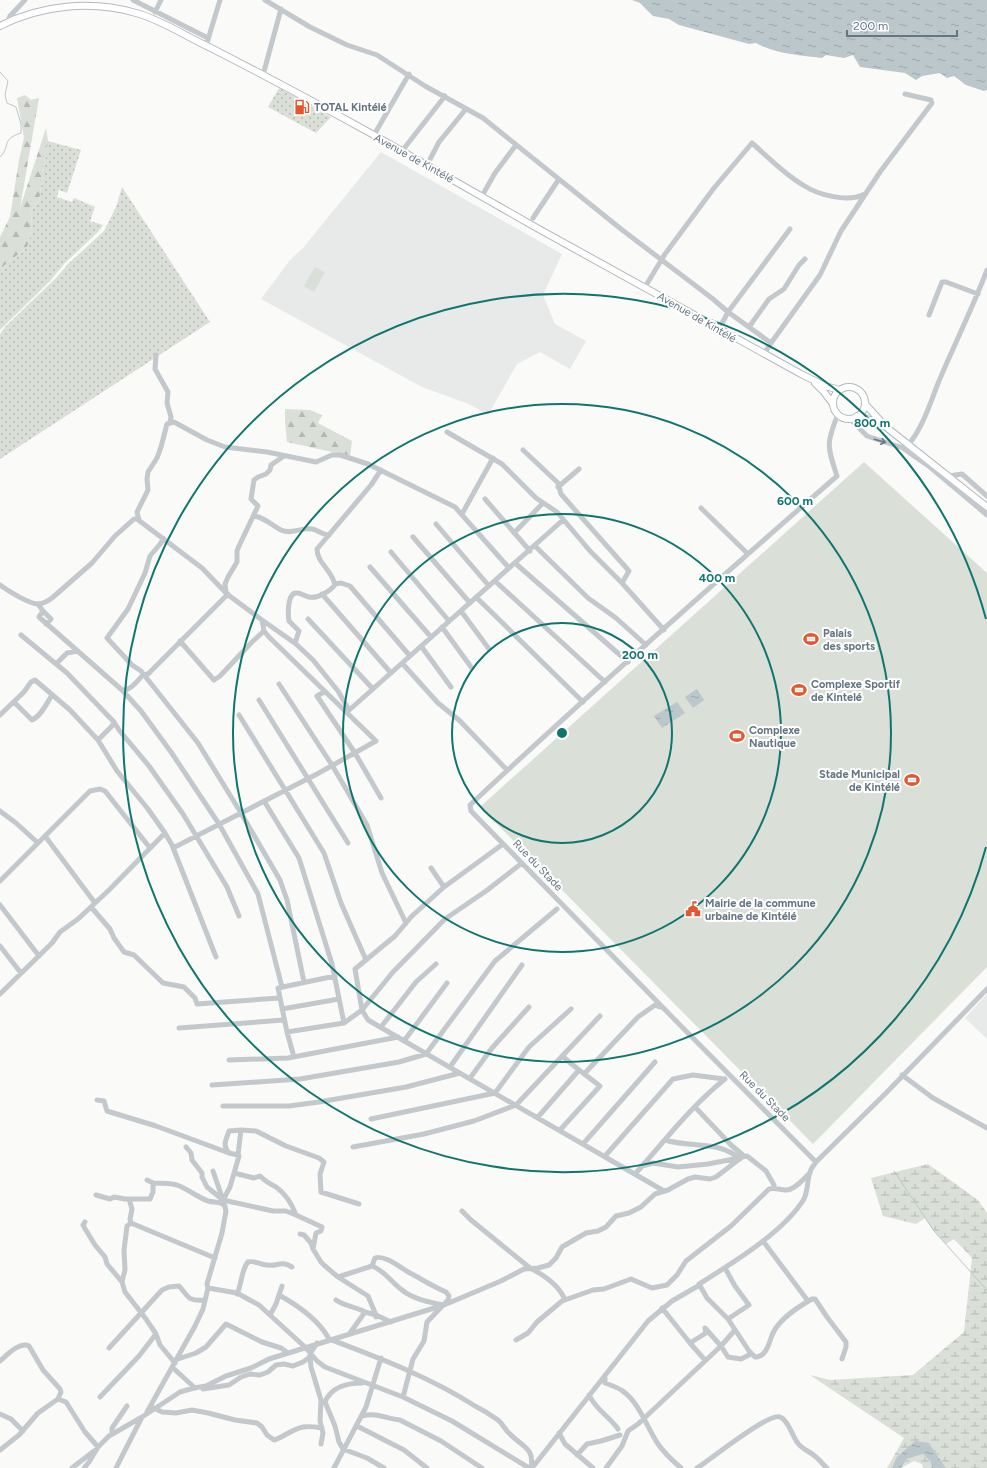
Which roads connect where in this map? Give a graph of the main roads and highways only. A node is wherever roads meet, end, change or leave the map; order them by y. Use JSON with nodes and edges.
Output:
{"nodes":[{"id":1,"x":0,"y":26,"type":"edge"},
{"id":2,"x":810,"y":379,"type":"junction"},
{"id":3,"x":840,"y":390,"type":"junction"},
{"id":4,"x":833,"y":404,"type":"junction"},
{"id":5,"x":865,"y":404,"type":"junction"},
{"id":6,"x":858,"y":416,"type":"junction"},
{"id":7,"x":886,"y":427,"type":"junction"},
{"id":8,"x":987,"y":508,"type":"edge"}],
"edges":[{"from":1,"to":2,"type":"main road","name":"Avenue de Kintélé"},
{"from":2,"to":3,"type":"main road","name":"Avenue de Kintélé"},
{"from":2,"to":4,"type":"main road","name":"Avenue de Kintélé"},
{"from":3,"to":4,"type":"main road"},
{"from":3,"to":5,"type":"main road","name":"Avenue de Kintélé"},
{"from":4,"to":6,"type":"main road","name":"Avenue de Kintélé"},
{"from":5,"to":6,"type":"main road"},
{"from":5,"to":7,"type":"main road","name":"Avenue de Kintélé"},
{"from":6,"to":7,"type":"main road","name":"Avenue de Kintélé"},
{"from":7,"to":8,"type":"main road","name":"Avenue de Kintélé"}]}
